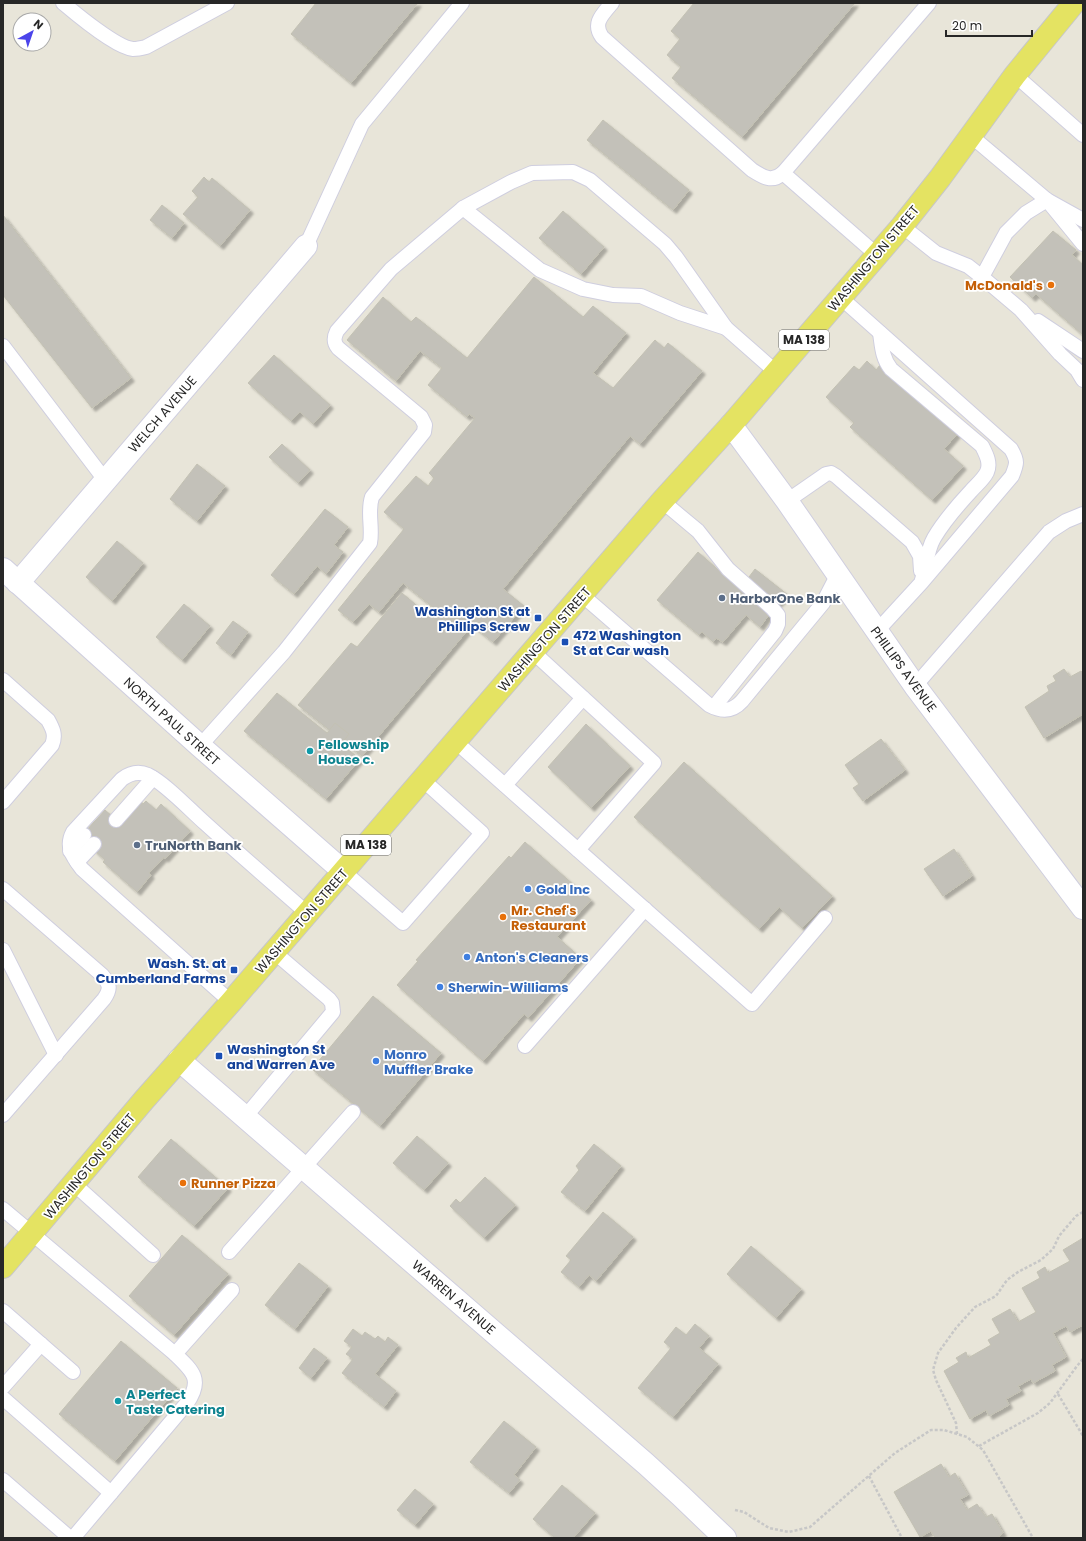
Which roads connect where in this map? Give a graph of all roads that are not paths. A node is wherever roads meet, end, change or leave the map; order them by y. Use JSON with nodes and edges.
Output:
{"nodes":[{"id":1,"x":63,"y":3,"type":"edge"},
{"id":2,"x":227,"y":3,"type":"edge"},
{"id":3,"x":462,"y":3,"type":"edge"},
{"id":4,"x":612,"y":3,"type":"edge"},
{"id":5,"x":930,"y":3,"type":"edge"},
{"id":6,"x":1074,"y":3,"type":"edge"},
{"id":7,"x":1015,"y":75,"type":"junction"},
{"id":8,"x":1083,"y":135,"type":"edge"},
{"id":9,"x":971,"y":136,"type":"junction"},
{"id":10,"x":783,"y":173,"type":"junction"},
{"id":11,"x":1047,"y":200,"type":"junction"},
{"id":12,"x":463,"y":208,"type":"junction"},
{"id":13,"x":1083,"y":220,"type":"edge"},
{"id":14,"x":902,"y":226,"type":"junction"},
{"id":15,"x":1083,"y":244,"type":"edge"},
{"id":16,"x":306,"y":246,"type":"joint"},
{"id":17,"x":877,"y":255,"type":"junction"},
{"id":18,"x":982,"y":277,"type":"junction"},
{"id":19,"x":840,"y":297,"type":"junction"},
{"id":20,"x":1021,"y":310,"type":"junction"},
{"id":21,"x":726,"y":328,"type":"junction"},
{"id":22,"x":880,"y":333,"type":"junction"},
{"id":23,"x":3,"y":346,"type":"edge"},
{"id":24,"x":1083,"y":351,"type":"edge"},
{"id":25,"x":776,"y":372,"type":"junction"},
{"id":26,"x":1083,"y":380,"type":"edge"},
{"id":27,"x":731,"y":425,"type":"junction"},
{"id":28,"x":105,"y":480,"type":"junction"},
{"id":29,"x":662,"y":501,"type":"junction"},
{"id":30,"x":787,"y":501,"type":"junction"},
{"id":31,"x":1083,"y":514,"type":"edge"},
{"id":32,"x":838,"y":574,"type":"junction"},
{"id":33,"x":10,"y":576,"type":"edge"},
{"id":34,"x":922,"y":582,"type":"junction"},
{"id":35,"x":582,"y":595,"type":"junction"},
{"id":36,"x":877,"y":631,"type":"junction"},
{"id":37,"x":533,"y":652,"type":"junction"},
{"id":38,"x":3,"y":680,"type":"edge"},
{"id":39,"x":915,"y":686,"type":"junction"},
{"id":40,"x":582,"y":698,"type":"junction"},
{"id":41,"x":714,"y":707,"type":"junction"},
{"id":42,"x":456,"y":742,"type":"junction"},
{"id":43,"x":200,"y":746,"type":"junction"},
{"id":44,"x":147,"y":776,"type":"junction"},
{"id":45,"x":422,"y":780,"type":"junction"},
{"id":46,"x":504,"y":785,"type":"junction"},
{"id":47,"x":3,"y":802,"type":"edge"},
{"id":48,"x":111,"y":815,"type":"dead end"},
{"id":49,"x":89,"y":839,"type":"dead end"},
{"id":50,"x":578,"y":850,"type":"junction"},
{"id":51,"x":74,"y":857,"type":"junction"},
{"id":52,"x":343,"y":871,"type":"junction"},
{"id":53,"x":3,"y":890,"type":"edge"},
{"id":54,"x":1083,"y":908,"type":"edge"},
{"id":55,"x":645,"y":909,"type":"junction"},
{"id":56,"x":307,"y":912,"type":"junction"},
{"id":57,"x":825,"y":918,"type":"dead end"},
{"id":58,"x":3,"y":950,"type":"edge"},
{"id":59,"x":274,"y":952,"type":"junction"},
{"id":60,"x":231,"y":1002,"type":"junction"},
{"id":61,"x":525,"y":1046,"type":"dead end"},
{"id":62,"x":56,"y":1055,"type":"junction"},
{"id":63,"x":179,"y":1060,"type":"junction"},
{"id":64,"x":352,"y":1112,"type":"dead end"},
{"id":65,"x":3,"y":1115,"type":"edge"},
{"id":66,"x":245,"y":1117,"type":"junction"},
{"id":67,"x":304,"y":1168,"type":"junction"},
{"id":68,"x":73,"y":1183,"type":"junction"},
{"id":69,"x":3,"y":1208,"type":"edge"},
{"id":70,"x":32,"y":1234,"type":"junction"},
{"id":71,"x":229,"y":1252,"type":"dead end"},
{"id":72,"x":153,"y":1255,"type":"dead end"},
{"id":73,"x":3,"y":1267,"type":"edge"},
{"id":74,"x":232,"y":1290,"type":"dead end"},
{"id":75,"x":3,"y":1311,"type":"edge"},
{"id":76,"x":40,"y":1344,"type":"junction"},
{"id":77,"x":175,"y":1354,"type":"junction"},
{"id":78,"x":73,"y":1372,"type":"dead end"},
{"id":79,"x":3,"y":1387,"type":"edge"},
{"id":80,"x":3,"y":1398,"type":"edge"},
{"id":81,"x":3,"y":1480,"type":"edge"},
{"id":82,"x":111,"y":1494,"type":"junction"},
{"id":83,"x":718,"y":1531,"type":"edge"},
{"id":84,"x":72,"y":1538,"type":"edge"}],
"edges":[{"from":1,"to":2,"type":"lane"},
{"from":3,"to":16,"type":"lane"},
{"from":4,"to":10,"type":"lane"},
{"from":5,"to":10,"type":"lane"},
{"from":6,"to":7,"type":"main road","name":"WASHINGTON STREET","number":"MA 138"},
{"from":7,"to":8,"type":"lane"},
{"from":7,"to":9,"type":"main road","name":"WASHINGTON STREET","number":"MA 138"},
{"from":9,"to":11,"type":"lane"},
{"from":9,"to":14,"type":"main road","name":"WASHINGTON STREET","number":"MA 138"},
{"from":10,"to":17,"type":"lane"},
{"from":11,"to":13,"type":"lane"},
{"from":11,"to":15,"type":"lane"},
{"from":11,"to":18,"type":"lane"},
{"from":12,"to":21,"type":"lane"},
{"from":12,"to":21,"type":"lane"},
{"from":12,"to":43,"type":"lane"},
{"from":14,"to":17,"type":"main road","name":"WASHINGTON STREET","number":"MA 138"},
{"from":14,"to":18,"type":"lane"},
{"from":16,"to":28,"type":"street","name":"WELCH AVENUE"},
{"from":17,"to":19,"type":"main road","name":"WASHINGTON STREET","number":"MA 138"},
{"from":18,"to":20,"type":"lane"},
{"from":19,"to":22,"type":"lane"},
{"from":19,"to":25,"type":"main road","name":"WASHINGTON STREET","number":"MA 138"},
{"from":20,"to":24,"type":"lane"},
{"from":20,"to":26,"type":"lane"},
{"from":21,"to":25,"type":"lane"},
{"from":22,"to":34,"type":"lane"},
{"from":22,"to":34,"type":"lane"},
{"from":23,"to":28,"type":"lane"},
{"from":25,"to":27,"type":"main road","name":"WASHINGTON STREET","number":"MA 138"},
{"from":27,"to":29,"type":"main road","name":"WASHINGTON STREET","number":"MA 138"},
{"from":27,"to":30,"type":"street","name":"PHILLIPS AVENUE"},
{"from":28,"to":33,"type":"street","name":"WELCH AVENUE"},
{"from":29,"to":35,"type":"main road","name":"WASHINGTON STREET","number":"MA 138"},
{"from":29,"to":41,"type":"lane"},
{"from":30,"to":32,"type":"street","name":"PHILLIPS AVENUE"},
{"from":30,"to":34,"type":"lane"},
{"from":31,"to":39,"type":"lane"},
{"from":32,"to":36,"type":"street","name":"PHILLIPS AVENUE"},
{"from":32,"to":41,"type":"lane"},
{"from":33,"to":43,"type":"street","name":"NORTH PAUL STREET"},
{"from":34,"to":36,"type":"lane"},
{"from":35,"to":37,"type":"main road","name":"WASHINGTON STREET","number":"MA 138"},
{"from":35,"to":41,"type":"lane"},
{"from":36,"to":39,"type":"street","name":"PHILLIPS AVENUE"},
{"from":37,"to":40,"type":"lane"},
{"from":37,"to":42,"type":"main road","name":"WASHINGTON STREET","number":"MA 138"},
{"from":38,"to":47,"type":"lane"},
{"from":39,"to":54,"type":"street","name":"PHILLIPS AVENUE"},
{"from":40,"to":46,"type":"lane"},
{"from":40,"to":50,"type":"lane"},
{"from":42,"to":45,"type":"main road","name":"WASHINGTON STREET","number":"MA 138"},
{"from":42,"to":46,"type":"lane"},
{"from":43,"to":52,"type":"street","name":"NORTH PAUL STREET"},
{"from":44,"to":48,"type":"lane"},
{"from":44,"to":51,"type":"lane"},
{"from":44,"to":56,"type":"lane"},
{"from":45,"to":52,"type":"main road","name":"WASHINGTON STREET","number":"MA 138"},
{"from":45,"to":52,"type":"lane"},
{"from":46,"to":50,"type":"lane"},
{"from":49,"to":51,"type":"lane"},
{"from":50,"to":55,"type":"lane"},
{"from":51,"to":60,"type":"lane"},
{"from":52,"to":56,"type":"main road","name":"WASHINGTON STREET","number":"MA 138"},
{"from":53,"to":62,"type":"lane"},
{"from":55,"to":57,"type":"lane"},
{"from":55,"to":61,"type":"lane"},
{"from":56,"to":59,"type":"main road","name":"WASHINGTON STREET","number":"MA 138"},
{"from":58,"to":62,"type":"lane"},
{"from":59,"to":60,"type":"main road","name":"WASHINGTON STREET","number":"MA 138"},
{"from":59,"to":66,"type":"lane"},
{"from":60,"to":63,"type":"main road","name":"WASHINGTON STREET","number":"MA 138"},
{"from":62,"to":65,"type":"lane"},
{"from":63,"to":66,"type":"street","name":"WARREN AVENUE"},
{"from":63,"to":68,"type":"main road","name":"WASHINGTON STREET","number":"MA 138"},
{"from":64,"to":67,"type":"lane"},
{"from":66,"to":67,"type":"street","name":"WARREN AVENUE"},
{"from":67,"to":71,"type":"lane"},
{"from":67,"to":83,"type":"street","name":"WARREN AVENUE"},
{"from":68,"to":70,"type":"main road","name":"WASHINGTON STREET","number":"MA 138"},
{"from":68,"to":72,"type":"lane"},
{"from":69,"to":70,"type":"lane"},
{"from":70,"to":73,"type":"main road","name":"WASHINGTON STREET","number":"MA 138"},
{"from":70,"to":77,"type":"lane"},
{"from":74,"to":77,"type":"lane"},
{"from":75,"to":76,"type":"lane"},
{"from":76,"to":78,"type":"lane"},
{"from":76,"to":79,"type":"lane"},
{"from":77,"to":82,"type":"lane"},
{"from":80,"to":82,"type":"lane"},
{"from":81,"to":84,"type":"lane"},
{"from":82,"to":84,"type":"lane"}]}
